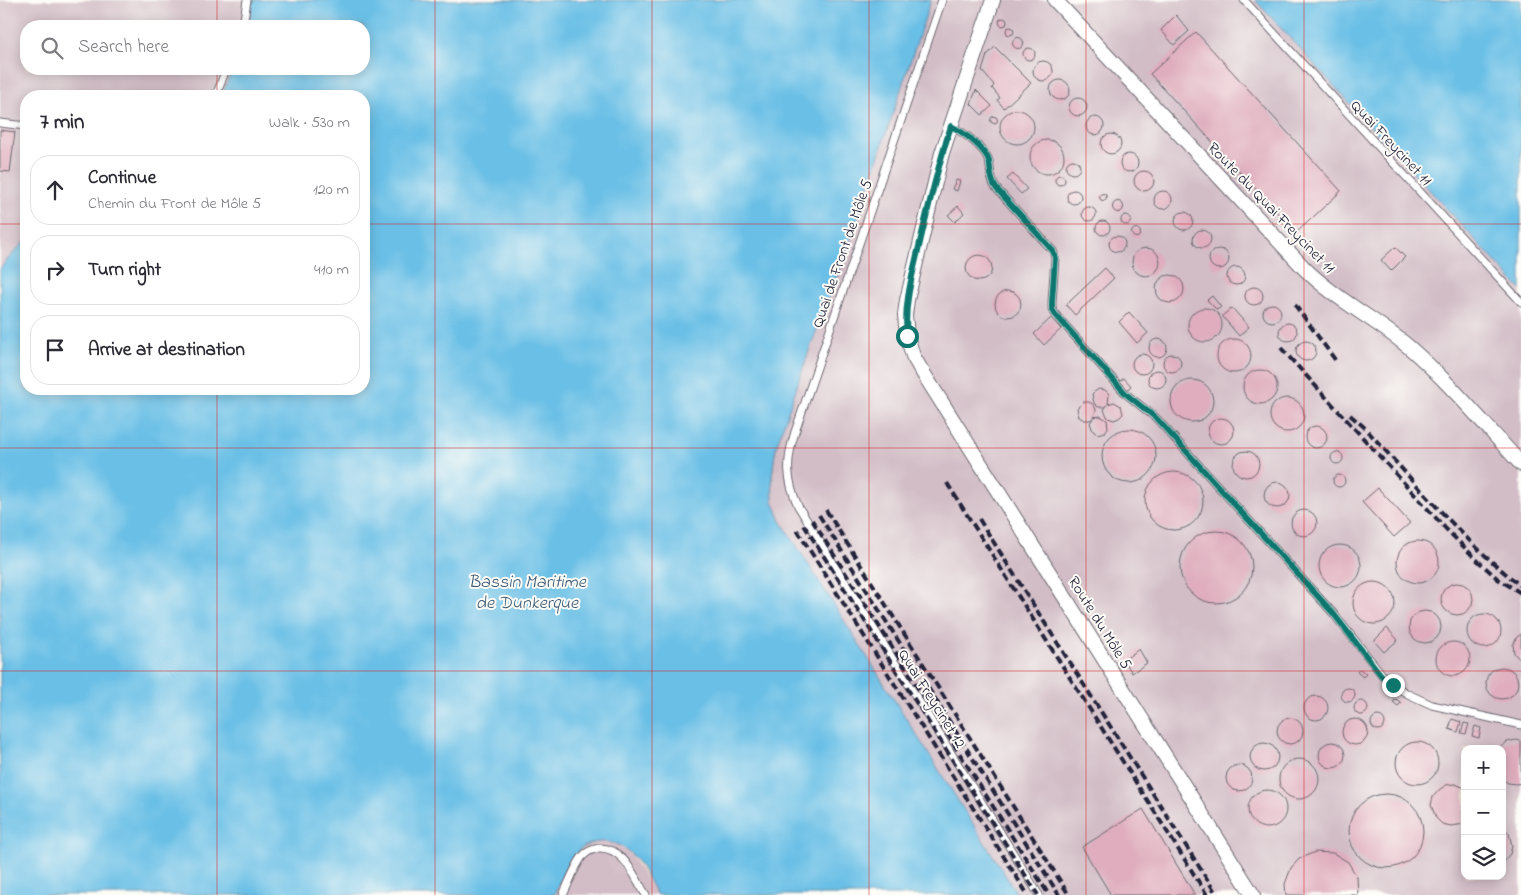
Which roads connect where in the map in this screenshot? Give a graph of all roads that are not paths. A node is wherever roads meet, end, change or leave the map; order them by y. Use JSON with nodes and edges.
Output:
{"nodes":[{"id":1,"x":247,"y":0,"type":"edge"},
{"id":2,"x":942,"y":0,"type":"edge"},
{"id":3,"x":993,"y":0,"type":"edge"},
{"id":4,"x":1055,"y":0,"type":"edge"},
{"id":5,"x":1244,"y":0,"type":"edge"},
{"id":6,"x":244,"y":20,"type":"edge"},
{"id":7,"x":224,"y":75,"type":"edge"},
{"id":8,"x":218,"y":90,"type":"edge"},
{"id":9,"x":0,"y":122,"type":"edge"},
{"id":10,"x":20,"y":125,"type":"edge"},
{"id":11,"x":951,"y":126,"type":"junction"},
{"id":12,"x":1521,"y":302,"type":"edge"},
{"id":13,"x":1521,"y":464,"type":"edge"},
{"id":14,"x":804,"y":516,"type":"joint"},
{"id":15,"x":1521,"y":725,"type":"edge"},
{"id":16,"x":564,"y":895,"type":"edge"},
{"id":17,"x":646,"y":895,"type":"edge"},
{"id":18,"x":1039,"y":895,"type":"edge"},
{"id":19,"x":1253,"y":895,"type":"edge"}],
"edges":[{"from":1,"to":6,"type":"lane"},
{"from":2,"to":14,"type":"lane","name":"Quai de Front de Môle 5"},
{"from":3,"to":11,"type":"street","name":"Route du Môle 5"},
{"from":4,"to":13,"type":"street","name":"Route du Quai Freycinet 11"},
{"from":5,"to":12,"type":"lane","name":"Quai Freycinet 11"},
{"from":7,"to":8,"type":"lane"},
{"from":9,"to":10,"type":"lane"},
{"from":11,"to":15,"type":"lane"},
{"from":11,"to":19,"type":"street","name":"Route du Môle 5"},
{"from":14,"to":18,"type":"lane","name":"Quai Freycinet 12"},
{"from":16,"to":17,"type":"lane"}]}
